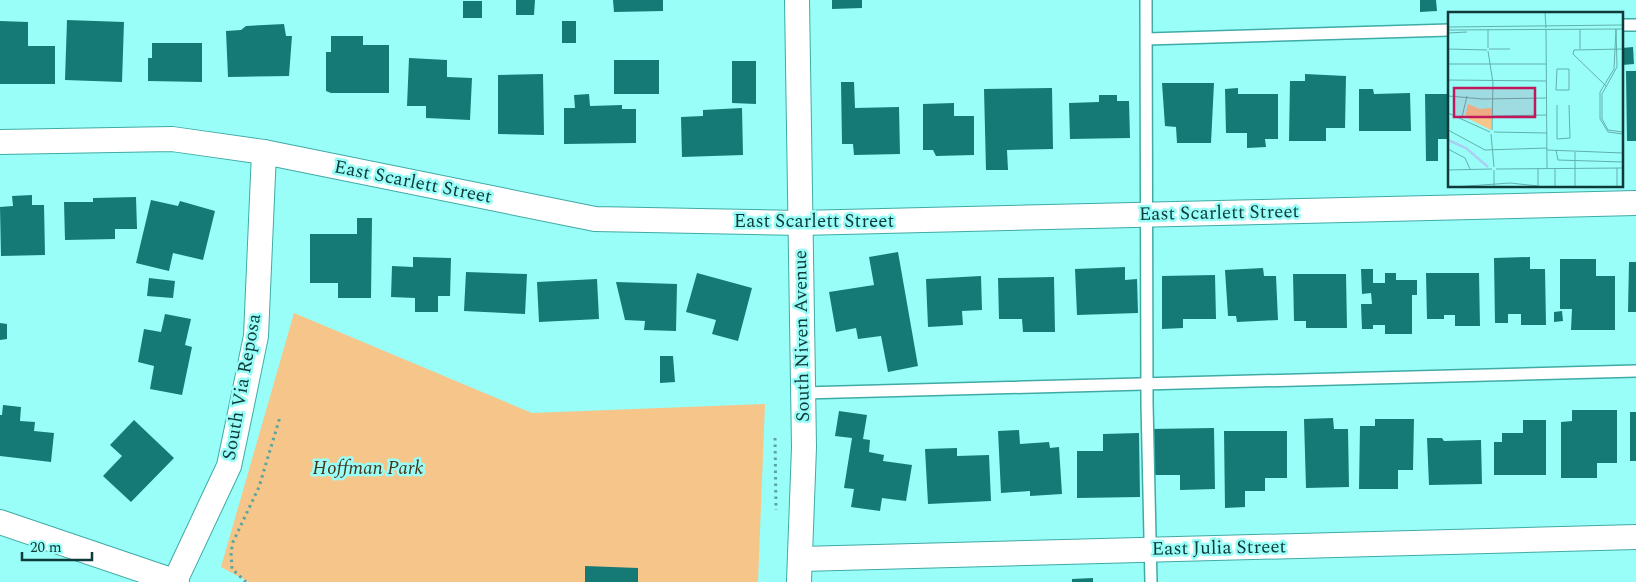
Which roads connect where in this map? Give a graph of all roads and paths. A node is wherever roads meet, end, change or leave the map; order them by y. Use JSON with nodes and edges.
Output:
{"nodes":[{"id":1,"x":798,"y":0,"type":"edge"},
{"id":2,"x":1146,"y":0,"type":"edge"},
{"id":3,"x":1448,"y":30,"type":"edge"},
{"id":4,"x":1147,"y":39,"type":"junction"},
{"id":5,"x":0,"y":142,"type":"edge"},
{"id":6,"x":264,"y":152,"type":"junction"},
{"id":7,"x":1636,"y":203,"type":"edge"},
{"id":8,"x":1147,"y":214,"type":"junction"},
{"id":9,"x":800,"y":223,"type":"junction"},
{"id":10,"x":1636,"y":371,"type":"edge"},
{"id":11,"x":1147,"y":383,"type":"junction"},
{"id":12,"x":803,"y":393,"type":"junction"},
{"id":13,"x":280,"y":417,"type":"dead end"},
{"id":14,"x":0,"y":522,"type":"edge"},
{"id":15,"x":1636,"y":537,"type":"edge"},
{"id":16,"x":1150,"y":549,"type":"junction"},
{"id":17,"x":801,"y":559,"type":"junction"},
{"id":18,"x":176,"y":582,"type":"edge"},
{"id":19,"x":246,"y":582,"type":"edge"},
{"id":20,"x":799,"y":582,"type":"edge"},
{"id":21,"x":1151,"y":582,"type":"edge"}],
"edges":[{"from":1,"to":9,"type":"street","name":"South Niven Avenue"},
{"from":2,"to":4,"type":"lane"},
{"from":3,"to":4,"type":"lane"},
{"from":4,"to":8,"type":"lane"},
{"from":5,"to":6,"type":"street","name":"East Scarlett Street"},
{"from":6,"to":9,"type":"street","name":"East Scarlett Street"},
{"from":6,"to":18,"type":"street","name":"South Via Reposa"},
{"from":7,"to":8,"type":"street","name":"East Scarlett Street"},
{"from":8,"to":9,"type":"street","name":"East Scarlett Street"},
{"from":8,"to":11,"type":"lane"},
{"from":9,"to":12,"type":"street","name":"South Niven Avenue"},
{"from":10,"to":11,"type":"lane"},
{"from":11,"to":12,"type":"lane"},
{"from":11,"to":16,"type":"lane"},
{"from":12,"to":17,"type":"street","name":"South Niven Avenue"},
{"from":13,"to":19,"type":"path"},
{"from":14,"to":18,"type":"street"},
{"from":15,"to":16,"type":"street","name":"East Julia Street"},
{"from":16,"to":17,"type":"street","name":"East Julia Street"},
{"from":16,"to":21,"type":"lane"},
{"from":17,"to":20,"type":"street","name":"South Niven Avenue"}]}
